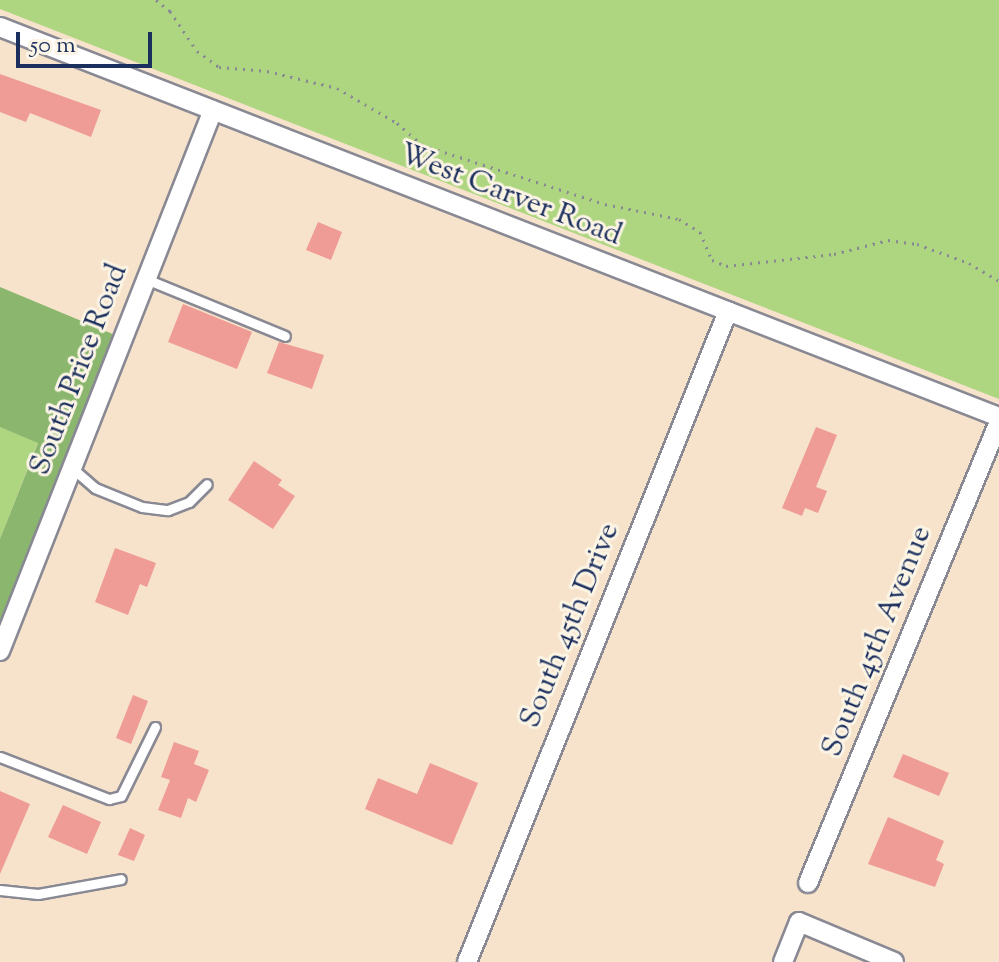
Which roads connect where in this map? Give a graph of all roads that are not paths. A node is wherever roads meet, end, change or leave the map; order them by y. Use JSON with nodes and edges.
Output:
{"nodes":[{"id":1,"x":0,"y":27,"type":"edge"},
{"id":2,"x":213,"y":110,"type":"junction"},
{"id":3,"x":146,"y":279,"type":"junction"},
{"id":4,"x":728,"y":311,"type":"junction"},
{"id":5,"x":285,"y":336,"type":"dead end"},
{"id":6,"x":999,"y":419,"type":"edge"},
{"id":7,"x":72,"y":468,"type":"junction"},
{"id":8,"x":207,"y":484,"type":"dead end"},
{"id":9,"x":0,"y":651,"type":"edge"},
{"id":10,"x":155,"y":727,"type":"dead end"},
{"id":11,"x":0,"y":757,"type":"edge"},
{"id":12,"x":121,"y":879,"type":"dead end"},
{"id":13,"x":808,"y":883,"type":"dead end"},
{"id":14,"x":0,"y":890,"type":"edge"},
{"id":15,"x":467,"y":962,"type":"edge"},
{"id":16,"x":783,"y":962,"type":"edge"},
{"id":17,"x":894,"y":962,"type":"edge"}],
"edges":[{"from":1,"to":2,"type":"street","name":"West Carver Road"},
{"from":2,"to":3,"type":"street","name":"South Price Road"},
{"from":2,"to":4,"type":"street","name":"West Carver Road"},
{"from":3,"to":5,"type":"lane"},
{"from":3,"to":7,"type":"street","name":"South Price Road"},
{"from":4,"to":6,"type":"street","name":"West Carver Road"},
{"from":4,"to":15,"type":"street","name":"South 45th Drive"},
{"from":6,"to":13,"type":"street","name":"South 45th Avenue"},
{"from":7,"to":8,"type":"lane"},
{"from":7,"to":9,"type":"street","name":"South Price Road"},
{"from":10,"to":11,"type":"lane"},
{"from":12,"to":14,"type":"lane"},
{"from":16,"to":17,"type":"street"}]}
